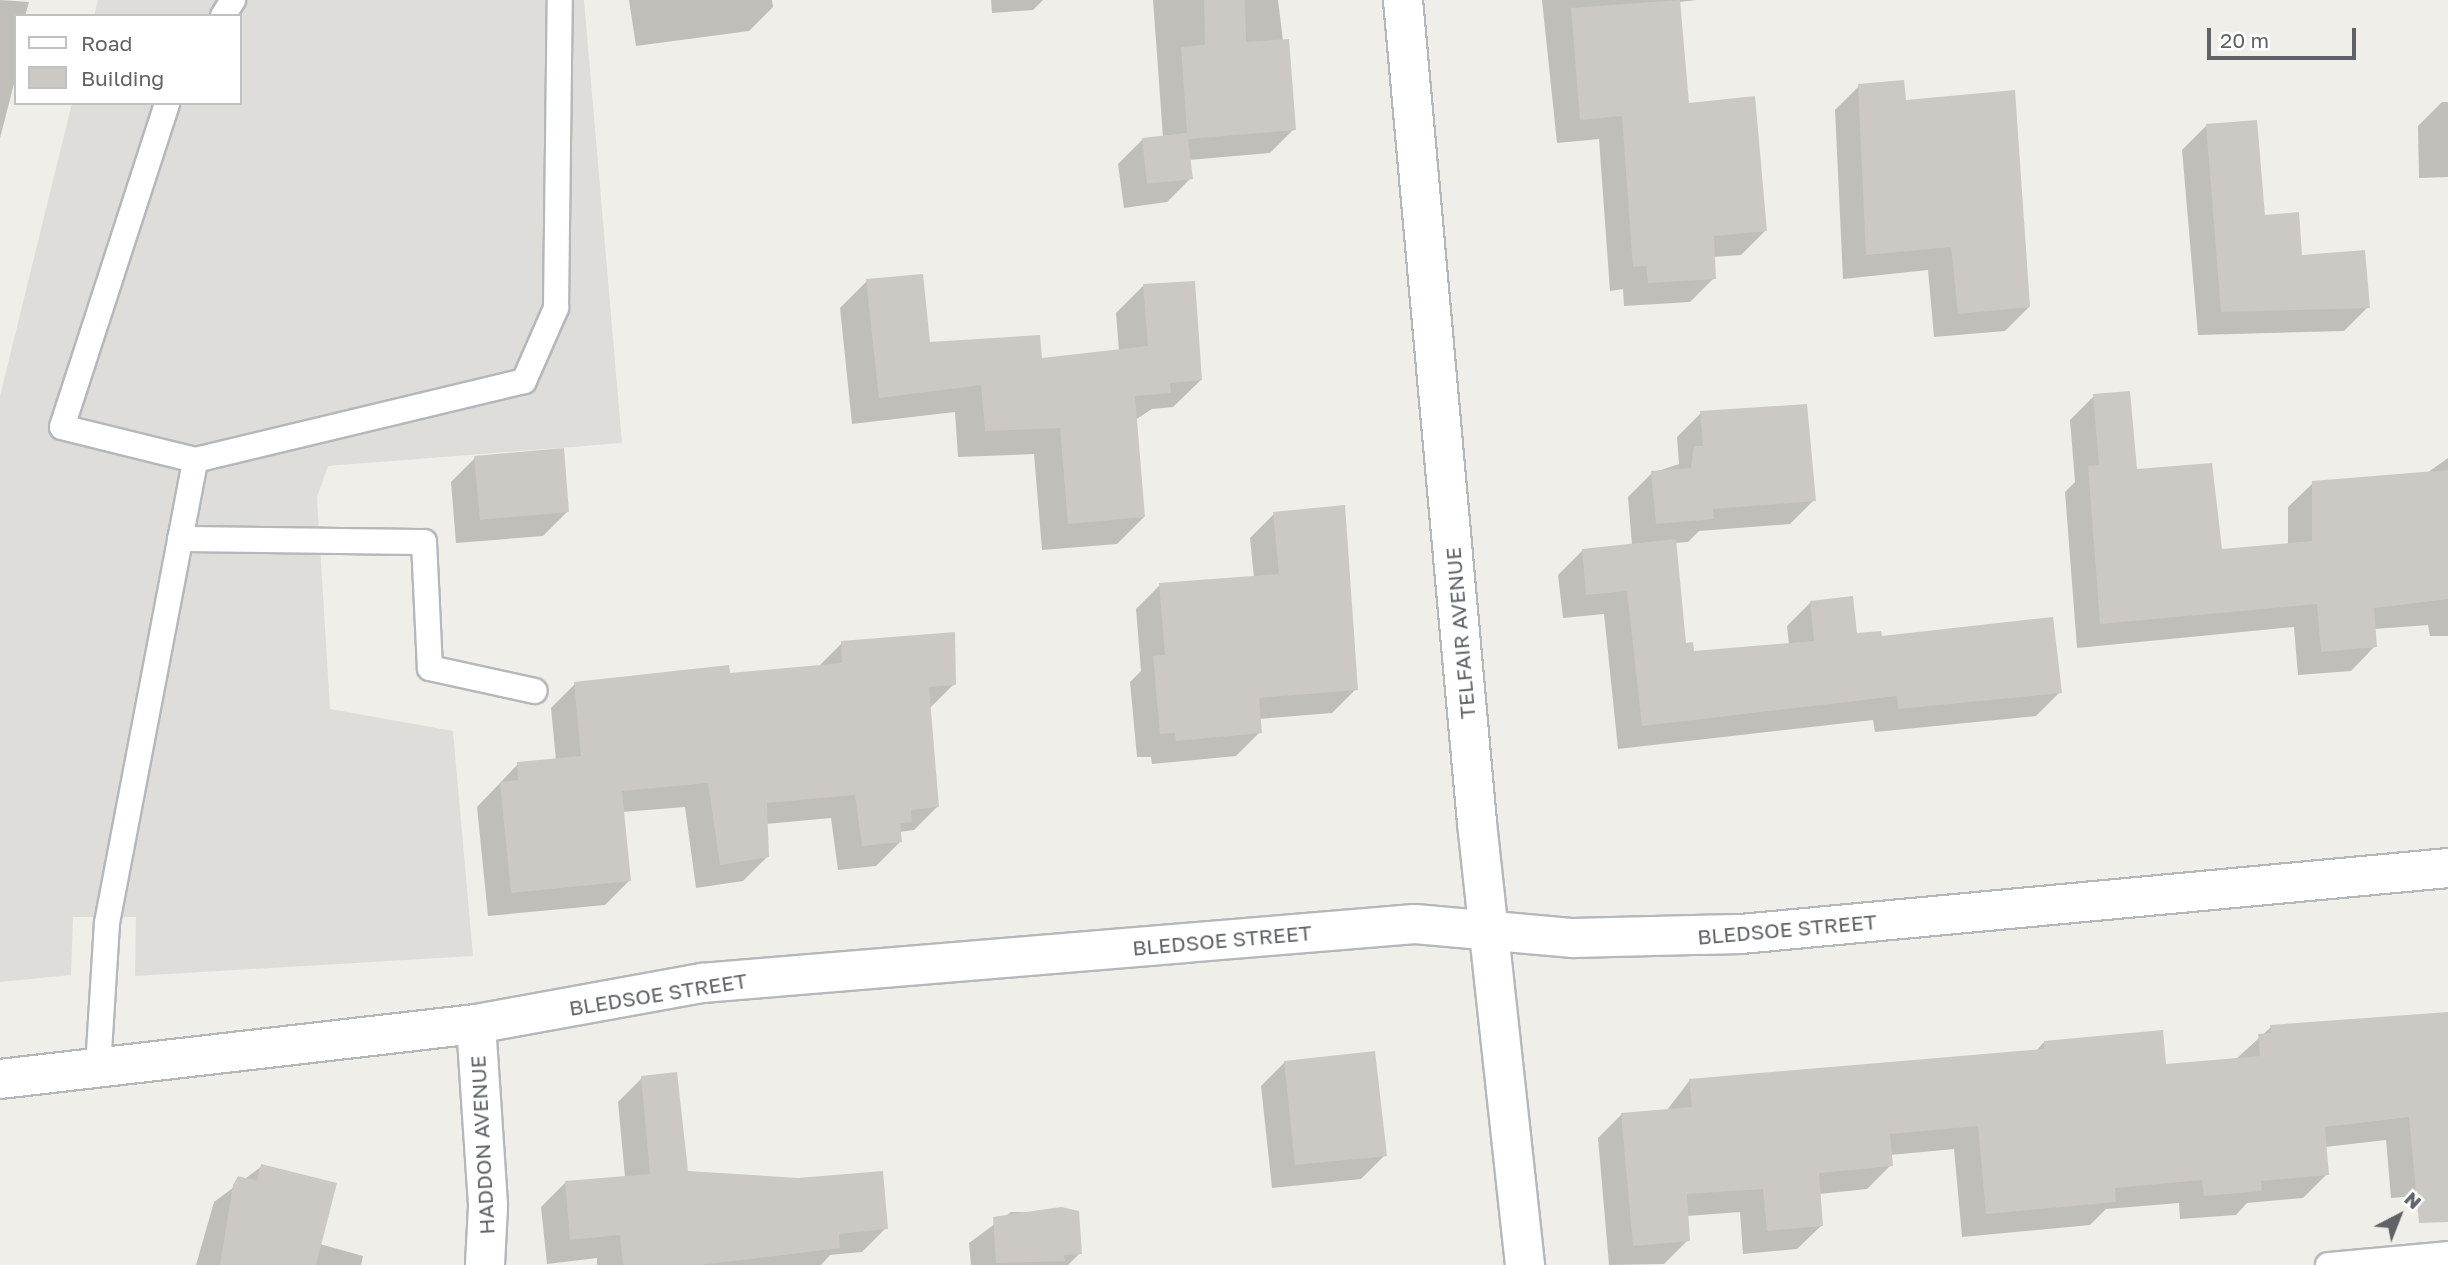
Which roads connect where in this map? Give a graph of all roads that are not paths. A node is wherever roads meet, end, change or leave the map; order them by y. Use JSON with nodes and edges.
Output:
{"nodes":[{"id":1,"x":560,"y":0,"type":"edge"},
{"id":2,"x":1403,"y":0,"type":"edge"},
{"id":3,"x":166,"y":105,"type":"edge"},
{"id":4,"x":195,"y":460,"type":"junction"},
{"id":5,"x":180,"y":539,"type":"junction"},
{"id":6,"x":535,"y":691,"type":"dead end"},
{"id":7,"x":2448,"y":868,"type":"edge"},
{"id":8,"x":1490,"y":931,"type":"junction"},
{"id":9,"x":476,"y":1024,"type":"junction"},
{"id":10,"x":98,"y":1067,"type":"junction"},
{"id":11,"x":1,"y":1083,"type":"edge"},
{"id":12,"x":2448,"y":1254,"type":"edge"},
{"id":13,"x":485,"y":1265,"type":"edge"},
{"id":14,"x":1525,"y":1265,"type":"edge"},
{"id":15,"x":2328,"y":1265,"type":"edge"}],
"edges":[{"from":1,"to":4,"type":"lane"},
{"from":2,"to":8,"type":"street","name":"TELFAIR AVENUE"},
{"from":3,"to":4,"type":"lane"},
{"from":4,"to":5,"type":"lane"},
{"from":5,"to":6,"type":"lane"},
{"from":5,"to":10,"type":"lane"},
{"from":7,"to":8,"type":"street","name":"BLEDSOE STREET"},
{"from":8,"to":9,"type":"street","name":"BLEDSOE STREET"},
{"from":8,"to":14,"type":"street","name":"TELFAIR AVENUE"},
{"from":9,"to":10,"type":"street","name":"BLEDSOE STREET"},
{"from":9,"to":13,"type":"street","name":"HADDON AVENUE"},
{"from":10,"to":11,"type":"street","name":"BLEDSOE STREET"},
{"from":12,"to":15,"type":"lane"}]}
